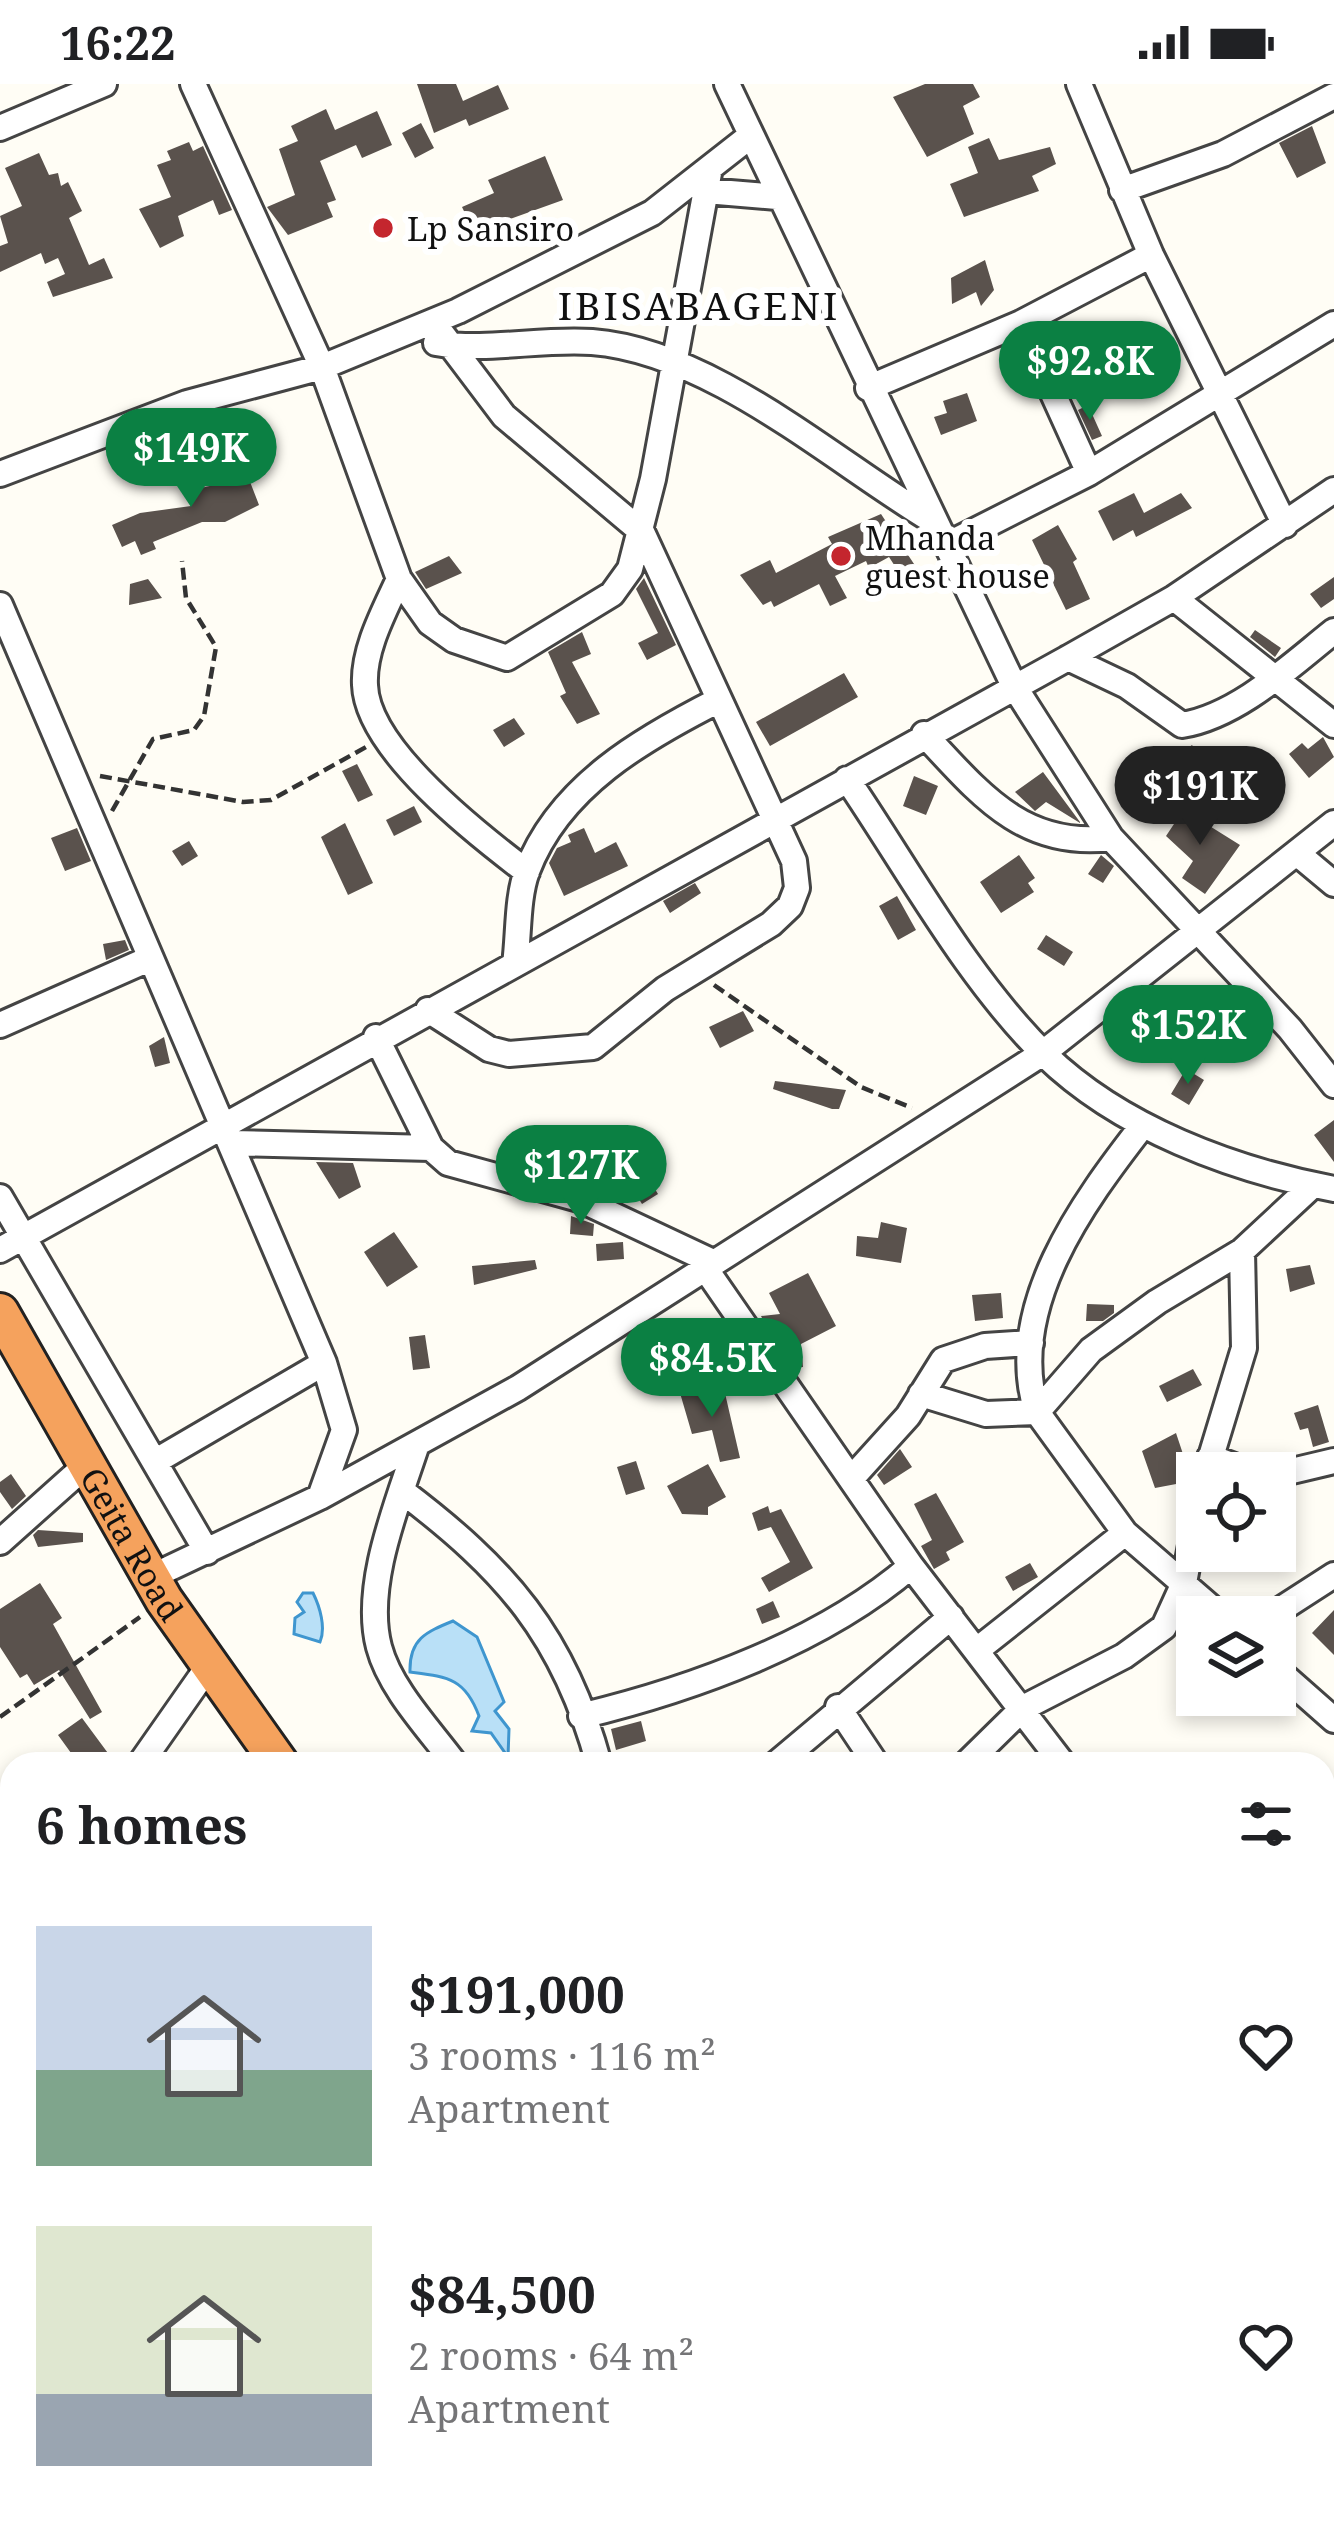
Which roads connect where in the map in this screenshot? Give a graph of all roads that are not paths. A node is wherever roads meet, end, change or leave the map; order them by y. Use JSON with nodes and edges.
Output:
{"nodes":[{"id":1,"x":104,"y":84,"type":"edge"},
{"id":2,"x":193,"y":84,"type":"edge"},
{"id":3,"x":727,"y":84,"type":"edge"},
{"id":4,"x":1079,"y":84,"type":"edge"},
{"id":5,"x":1334,"y":96,"type":"edge"},
{"id":6,"x":0,"y":128,"type":"edge"},
{"id":7,"x":749,"y":137,"type":"junction"},
{"id":8,"x":707,"y":182,"type":"junction"},
{"id":9,"x":1122,"y":190,"type":"junction"},
{"id":10,"x":777,"y":196,"type":"junction"},
{"id":11,"x":1151,"y":255,"type":"junction"},
{"id":12,"x":433,"y":322,"type":"junction"},
{"id":13,"x":1021,"y":323,"type":"junction"},
{"id":14,"x":1334,"y":325,"type":"edge"},
{"id":15,"x":398,"y":336,"type":"junction"},
{"id":16,"x":447,"y":345,"type":"junction"},
{"id":17,"x":675,"y":364,"type":"junction"},
{"id":18,"x":322,"y":367,"type":"junction"},
{"id":19,"x":868,"y":388,"type":"junction"},
{"id":20,"x":1221,"y":394,"type":"junction"},
{"id":21,"x":1089,"y":473,"type":"junction"},
{"id":22,"x":0,"y":474,"type":"edge"},
{"id":23,"x":1334,"y":490,"type":"edge"},
{"id":24,"x":931,"y":520,"type":"junction"},
{"id":25,"x":1285,"y":525,"type":"junction"},
{"id":26,"x":642,"y":532,"type":"junction"},
{"id":27,"x":946,"y":545,"type":"junction"},
{"id":28,"x":399,"y":579,"type":"junction"},
{"id":29,"x":1174,"y":598,"type":"junction"},
{"id":30,"x":0,"y":605,"type":"edge"},
{"id":31,"x":1334,"y":631,"type":"edge"},
{"id":32,"x":1068,"y":658,"type":"junction"},
{"id":33,"x":1273,"y":679,"type":"junction"},
{"id":34,"x":1014,"y":686,"type":"junction"},
{"id":35,"x":719,"y":700,"type":"junction"},
{"id":36,"x":1334,"y":725,"type":"edge"},
{"id":37,"x":924,"y":734,"type":"junction"},
{"id":38,"x":847,"y":778,"type":"junction"},
{"id":39,"x":772,"y":818,"type":"junction"},
{"id":40,"x":1334,"y":823,"type":"edge"},
{"id":41,"x":1111,"y":838,"type":"junction"},
{"id":42,"x":1298,"y":854,"type":"junction"},
{"id":43,"x":526,"y":872,"type":"junction"},
{"id":44,"x":1334,"y":884,"type":"edge"},
{"id":45,"x":1196,"y":934,"type":"junction"},
{"id":46,"x":149,"y":959,"type":"junction"},
{"id":47,"x":514,"y":964,"type":"junction"},
{"id":48,"x":428,"y":1010,"type":"junction"},
{"id":49,"x":0,"y":1025,"type":"edge"},
{"id":50,"x":376,"y":1037,"type":"junction"},
{"id":51,"x":1042,"y":1053,"type":"junction"},
{"id":52,"x":1331,"y":1078,"type":"edge"},
{"id":53,"x":1143,"y":1125,"type":"junction"},
{"id":54,"x":227,"y":1133,"type":"junction"},
{"id":55,"x":431,"y":1148,"type":"junction"},
{"id":56,"x":1323,"y":1187,"type":"edge"},
{"id":57,"x":0,"y":1197,"type":"edge"},
{"id":58,"x":10,"y":1245,"type":"edge"},
{"id":59,"x":1242,"y":1251,"type":"junction"},
{"id":60,"x":709,"y":1265,"type":"junction"},
{"id":61,"x":0,"y":1312,"type":"edge"},
{"id":62,"x":1031,"y":1343,"type":"junction"},
{"id":63,"x":324,"y":1363,"type":"junction"},
{"id":64,"x":921,"y":1394,"type":"junction"},
{"id":65,"x":1037,"y":1412,"type":"junction"},
{"id":66,"x":416,"y":1447,"type":"junction"},
{"id":67,"x":1212,"y":1452,"type":"edge"},
{"id":68,"x":156,"y":1461,"type":"junction"},
{"id":69,"x":1334,"y":1462,"type":"edge"},
{"id":70,"x":84,"y":1467,"type":"junction"},
{"id":71,"x":860,"y":1469,"type":"junction"},
{"id":72,"x":1296,"y":1470,"type":"edge"},
{"id":73,"x":402,"y":1491,"type":"junction"},
{"id":74,"x":320,"y":1497,"type":"junction"},
{"id":75,"x":1125,"y":1533,"type":"junction"},
{"id":76,"x":0,"y":1542,"type":"edge"},
{"id":77,"x":207,"y":1552,"type":"junction"},
{"id":78,"x":911,"y":1566,"type":"junction"},
{"id":79,"x":1186,"y":1572,"type":"edge"},
{"id":80,"x":1334,"y":1575,"type":"edge"},
{"id":81,"x":1184,"y":1583,"type":"junction"},
{"id":82,"x":157,"y":1589,"type":"junction"},
{"id":83,"x":1199,"y":1596,"type":"edge"},
{"id":84,"x":1296,"y":1599,"type":"edge"},
{"id":85,"x":951,"y":1617,"type":"junction"},
{"id":86,"x":977,"y":1650,"type":"junction"},
{"id":87,"x":206,"y":1670,"type":"junction"},
{"id":88,"x":1296,"y":1687,"type":"edge"},
{"id":89,"x":838,"y":1707,"type":"junction"},
{"id":90,"x":1023,"y":1708,"type":"junction"},
{"id":91,"x":581,"y":1717,"type":"junction"},
{"id":92,"x":1334,"y":1720,"type":"edge"},
{"id":93,"x":148,"y":1752,"type":"edge"},
{"id":94,"x":257,"y":1752,"type":"edge"},
{"id":95,"x":271,"y":1752,"type":"edge"},
{"id":96,"x":446,"y":1752,"type":"edge"},
{"id":97,"x":594,"y":1752,"type":"edge"},
{"id":98,"x":789,"y":1752,"type":"edge"},
{"id":99,"x":868,"y":1752,"type":"edge"},
{"id":100,"x":978,"y":1752,"type":"edge"},
{"id":101,"x":1054,"y":1752,"type":"edge"}],
"edges":[{"from":1,"to":6,"type":"street"},
{"from":2,"to":18,"type":"street"},
{"from":3,"to":7,"type":"street"},
{"from":4,"to":9,"type":"street"},
{"from":5,"to":9,"type":"street"},
{"from":7,"to":8,"type":"street"},
{"from":7,"to":10,"type":"street"},
{"from":8,"to":10,"type":"street"},
{"from":8,"to":12,"type":"street"},
{"from":8,"to":17,"type":"street"},
{"from":9,"to":11,"type":"street"},
{"from":10,"to":19,"type":"street"},
{"from":11,"to":13,"type":"street"},
{"from":11,"to":20,"type":"street"},
{"from":12,"to":15,"type":"street"},
{"from":12,"to":16,"type":"street"},
{"from":13,"to":19,"type":"street"},
{"from":13,"to":21,"type":"street"},
{"from":14,"to":20,"type":"street"},
{"from":15,"to":16,"type":"street"},
{"from":15,"to":18,"type":"street"},
{"from":16,"to":17,"type":"street"},
{"from":16,"to":26,"type":"street"},
{"from":17,"to":24,"type":"street"},
{"from":17,"to":26,"type":"street"},
{"from":18,"to":22,"type":"street"},
{"from":18,"to":28,"type":"street"},
{"from":19,"to":24,"type":"street"},
{"from":20,"to":21,"type":"street"},
{"from":20,"to":25,"type":"street"},
{"from":21,"to":27,"type":"street"},
{"from":23,"to":25,"type":"street"},
{"from":24,"to":27,"type":"street"},
{"from":25,"to":29,"type":"street"},
{"from":26,"to":28,"type":"street"},
{"from":26,"to":35,"type":"street"},
{"from":27,"to":34,"type":"street"},
{"from":28,"to":43,"type":"street"},
{"from":29,"to":32,"type":"street"},
{"from":29,"to":33,"type":"street"},
{"from":30,"to":46,"type":"street"},
{"from":31,"to":33,"type":"street"},
{"from":32,"to":33,"type":"street"},
{"from":32,"to":34,"type":"street"},
{"from":33,"to":36,"type":"street"},
{"from":34,"to":37,"type":"street"},
{"from":34,"to":41,"type":"street"},
{"from":35,"to":39,"type":"street"},
{"from":35,"to":43,"type":"street"},
{"from":37,"to":38,"type":"street"},
{"from":37,"to":41,"type":"street"},
{"from":38,"to":39,"type":"street"},
{"from":38,"to":51,"type":"street"},
{"from":39,"to":47,"type":"street"},
{"from":39,"to":48,"type":"street"},
{"from":40,"to":42,"type":"street"},
{"from":41,"to":45,"type":"street"},
{"from":42,"to":44,"type":"street"},
{"from":42,"to":45,"type":"street"},
{"from":43,"to":47,"type":"street"},
{"from":45,"to":51,"type":"street"},
{"from":45,"to":52,"type":"street"},
{"from":46,"to":49,"type":"street"},
{"from":46,"to":54,"type":"street"},
{"from":47,"to":48,"type":"street"},
{"from":48,"to":50,"type":"street"},
{"from":50,"to":54,"type":"street"},
{"from":50,"to":55,"type":"street"},
{"from":51,"to":53,"type":"street"},
{"from":51,"to":60,"type":"street"},
{"from":53,"to":56,"type":"street"},
{"from":53,"to":62,"type":"street"},
{"from":54,"to":55,"type":"street"},
{"from":54,"to":58,"type":"street"},
{"from":54,"to":63,"type":"street"},
{"from":55,"to":60,"type":"street"},
{"from":56,"to":59,"type":"street"},
{"from":57,"to":58,"type":"street"},
{"from":58,"to":68,"type":"street"},
{"from":59,"to":65,"type":"street"},
{"from":59,"to":67,"type":"street"},
{"from":60,"to":66,"type":"street"},
{"from":60,"to":71,"type":"street"},
{"from":61,"to":70,"type":"highway","name":"Geita Road"},
{"from":62,"to":64,"type":"street"},
{"from":62,"to":65,"type":"street"},
{"from":63,"to":68,"type":"street"},
{"from":63,"to":74,"type":"street"},
{"from":64,"to":65,"type":"street"},
{"from":64,"to":71,"type":"street"},
{"from":65,"to":75,"type":"street"},
{"from":66,"to":73,"type":"street"},
{"from":66,"to":74,"type":"street"},
{"from":68,"to":77,"type":"street"},
{"from":69,"to":72,"type":"street"},
{"from":70,"to":76,"type":"street"},
{"from":70,"to":82,"type":"highway","name":"Geita Road"},
{"from":71,"to":78,"type":"street"},
{"from":73,"to":91,"type":"street"},
{"from":73,"to":96,"type":"street"},
{"from":74,"to":77,"type":"street"},
{"from":75,"to":81,"type":"street"},
{"from":75,"to":86,"type":"street"},
{"from":77,"to":82,"type":"street"},
{"from":78,"to":85,"type":"street"},
{"from":78,"to":91,"type":"street"},
{"from":79,"to":81,"type":"street"},
{"from":80,"to":84,"type":"street"},
{"from":81,"to":83,"type":"street"},
{"from":81,"to":90,"type":"street"},
{"from":82,"to":87,"type":"highway","name":"Geita Road"},
{"from":85,"to":86,"type":"street"},
{"from":85,"to":89,"type":"street"},
{"from":86,"to":90,"type":"street"},
{"from":87,"to":93,"type":"street"},
{"from":87,"to":94,"type":"street"},
{"from":87,"to":95,"type":"highway","name":"Geita Road"},
{"from":88,"to":92,"type":"street"},
{"from":89,"to":98,"type":"street"},
{"from":89,"to":99,"type":"street"},
{"from":90,"to":100,"type":"street"},
{"from":90,"to":101,"type":"street"},
{"from":91,"to":97,"type":"street"}]}
